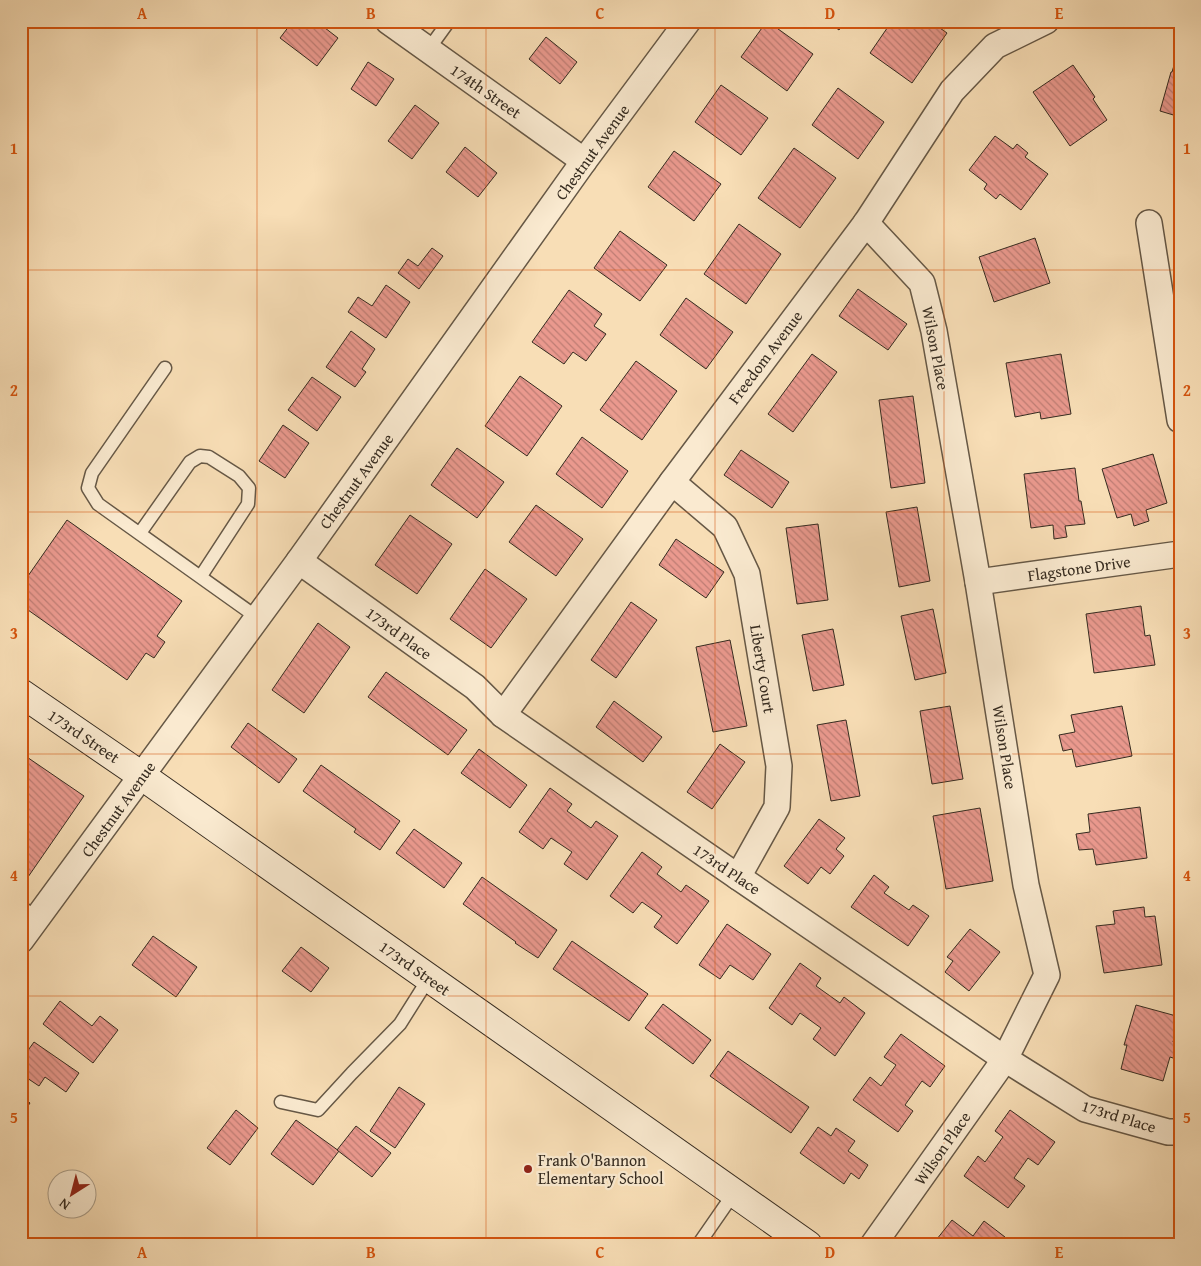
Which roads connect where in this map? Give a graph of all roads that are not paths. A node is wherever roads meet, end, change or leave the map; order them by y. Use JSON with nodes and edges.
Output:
{"nodes":[{"id":1,"x":388,"y":21,"type":"edge"},
{"id":2,"x":449,"y":21,"type":"edge"},
{"id":3,"x":688,"y":21,"type":"edge"},
{"id":4,"x":1032,"y":24,"type":"edge"},
{"id":5,"x":428,"y":50,"type":"junction"},
{"id":6,"x":584,"y":161,"type":"junction"},
{"id":7,"x":866,"y":223,"type":"junction"},
{"id":8,"x":1149,"y":223,"type":"dead end"},
{"id":9,"x":165,"y":368,"type":"dead end"},
{"id":10,"x":1180,"y":420,"type":"edge"},
{"id":11,"x":672,"y":482,"type":"junction"},
{"id":12,"x":140,"y":533,"type":"junction"},
{"id":13,"x":1180,"y":554,"type":"edge"},
{"id":14,"x":299,"y":561,"type":"junction"},
{"id":15,"x":200,"y":576,"type":"junction"},
{"id":16,"x":978,"y":582,"type":"junction"},
{"id":17,"x":258,"y":618,"type":"junction"},
{"id":18,"x":21,"y":693,"type":"edge"},
{"id":19,"x":503,"y":715,"type":"junction"},
{"id":20,"x":142,"y":776,"type":"junction"},
{"id":21,"x":738,"y":877,"type":"junction"},
{"id":22,"x":29,"y":912,"type":"edge"},
{"id":23,"x":21,"y":940,"type":"edge"},
{"id":24,"x":429,"y":978,"type":"junction"},
{"id":25,"x":1005,"y":1058,"type":"junction"},
{"id":26,"x":281,"y":1102,"type":"dead end"},
{"id":27,"x":1180,"y":1132,"type":"edge"},
{"id":28,"x":734,"y":1193,"type":"junction"},
{"id":29,"x":698,"y":1245,"type":"edge"},
{"id":30,"x":808,"y":1245,"type":"edge"},
{"id":31,"x":874,"y":1245,"type":"edge"}],
"edges":[{"from":1,"to":5,"type":"street","name":"174th Street"},
{"from":2,"to":5,"type":"lane"},
{"from":3,"to":6,"type":"street","name":"Chestnut Avenue"},
{"from":4,"to":7,"type":"street","name":"Freedom Avenue"},
{"from":5,"to":6,"type":"street","name":"174th Street"},
{"from":6,"to":14,"type":"street","name":"Chestnut Avenue"},
{"from":7,"to":11,"type":"street","name":"Freedom Avenue"},
{"from":7,"to":16,"type":"street","name":"Wilson Place"},
{"from":8,"to":10,"type":"street"},
{"from":9,"to":12,"type":"lane"},
{"from":11,"to":19,"type":"street","name":"Freedom Avenue"},
{"from":11,"to":21,"type":"street","name":"Liberty Court"},
{"from":12,"to":15,"type":"lane"},
{"from":12,"to":15,"type":"lane"},
{"from":13,"to":16,"type":"street","name":"Flagstone Drive"},
{"from":14,"to":17,"type":"street","name":"Chestnut Avenue"},
{"from":14,"to":19,"type":"street","name":"173rd Place"},
{"from":15,"to":17,"type":"lane"},
{"from":16,"to":25,"type":"street","name":"Wilson Place"},
{"from":17,"to":20,"type":"street","name":"Chestnut Avenue"},
{"from":18,"to":20,"type":"street","name":"173rd Street"},
{"from":19,"to":21,"type":"street","name":"173rd Place"},
{"from":20,"to":22,"type":"street","name":"Chestnut Avenue"},
{"from":20,"to":24,"type":"street","name":"173rd Street"},
{"from":21,"to":25,"type":"street","name":"173rd Place"},
{"from":22,"to":23,"type":"street","name":"Chestnut Avenue"},
{"from":24,"to":26,"type":"lane"},
{"from":24,"to":28,"type":"street","name":"173rd Street"},
{"from":25,"to":27,"type":"street","name":"173rd Place"},
{"from":25,"to":31,"type":"street","name":"Wilson Place"},
{"from":28,"to":29,"type":"lane"},
{"from":28,"to":30,"type":"street","name":"173rd Street"}]}
